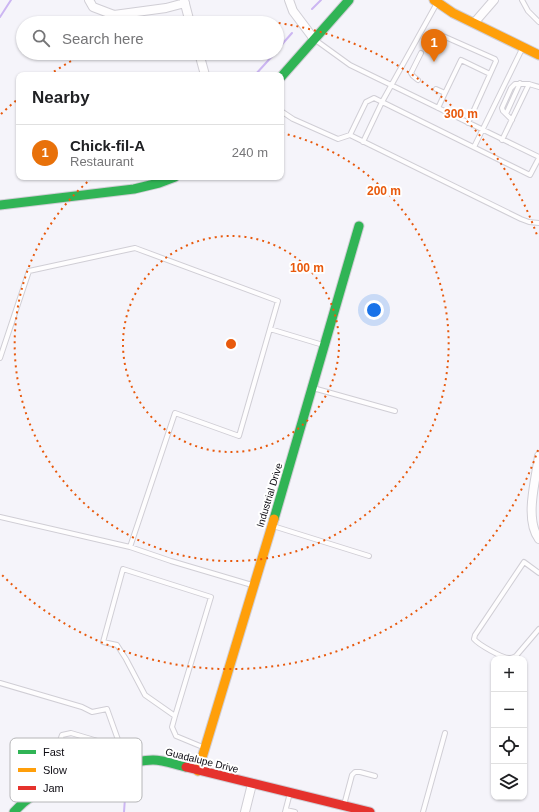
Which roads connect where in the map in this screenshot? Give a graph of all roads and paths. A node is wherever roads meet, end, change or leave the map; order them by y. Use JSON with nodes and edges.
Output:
{"nodes":[{"id":1,"x":89,"y":0,"type":"edge"},
{"id":2,"x":289,"y":0,"type":"edge"},
{"id":3,"x":349,"y":0,"type":"edge"},
{"id":4,"x":494,"y":0,"type":"edge"},
{"id":5,"x":522,"y":0,"type":"edge"},
{"id":6,"x":184,"y":1,"type":"edge"},
{"id":7,"x":435,"y":1,"type":"edge"},
{"id":8,"x":188,"y":16,"type":"edge"},
{"id":9,"x":539,"y":22,"type":"edge"},
{"id":10,"x":474,"y":23,"type":"junction"},
{"id":11,"x":428,"y":37,"type":"dead end"},
{"id":12,"x":314,"y":39,"type":"junction"},
{"id":13,"x":523,"y":47,"type":"junction"},
{"id":14,"x":421,"y":52,"type":"dead end"},
{"id":15,"x":539,"y":55,"type":"edge"},
{"id":16,"x":201,"y":60,"type":"edge"},
{"id":17,"x":204,"y":72,"type":"edge"},
{"id":18,"x":284,"y":74,"type":"edge"},
{"id":19,"x":490,"y":74,"type":"junction"},
{"id":20,"x":418,"y":80,"type":"dead end"},
{"id":21,"x":529,"y":84,"type":"junction"},
{"id":22,"x":392,"y":86,"type":"junction"},
{"id":23,"x":539,"y":87,"type":"edge"},
{"id":24,"x":436,"y":89,"type":"dead end"},
{"id":25,"x":445,"y":94,"type":"junction"},
{"id":26,"x":382,"y":102,"type":"junction"},
{"id":27,"x":438,"y":108,"type":"junction"},
{"id":28,"x":284,"y":113,"type":"edge"},
{"id":29,"x":512,"y":120,"type":"junction"},
{"id":30,"x":468,"y":123,"type":"junction"},
{"id":31,"x":482,"y":130,"type":"junction"},
{"id":32,"x":350,"y":136,"type":"junction"},
{"id":33,"x":502,"y":140,"type":"junction"},
{"id":34,"x":363,"y":142,"type":"junction"},
{"id":35,"x":474,"y":147,"type":"junction"},
{"id":36,"x":539,"y":158,"type":"edge"},
{"id":37,"x":166,"y":180,"type":"edge"},
{"id":38,"x":0,"y":205,"type":"edge"},
{"id":39,"x":539,"y":224,"type":"edge"},
{"id":40,"x":359,"y":226,"type":"dead end"},
{"id":41,"x":270,"y":329,"type":"junction"},
{"id":42,"x":324,"y":345,"type":"junction"},
{"id":43,"x":0,"y":358,"type":"edge"},
{"id":44,"x":312,"y":388,"type":"junction"},
{"id":45,"x":395,"y":411,"type":"dead end"},
{"id":46,"x":539,"y":461,"type":"edge"},
{"id":47,"x":0,"y":517,"type":"edge"},
{"id":48,"x":271,"y":526,"type":"junction"},
{"id":49,"x":539,"y":539,"type":"edge"},
{"id":50,"x":130,"y":547,"type":"junction"},
{"id":51,"x":369,"y":556,"type":"dead end"},
{"id":52,"x":539,"y":573,"type":"edge"},
{"id":53,"x":253,"y":586,"type":"junction"},
{"id":54,"x":539,"y":629,"type":"edge"},
{"id":55,"x":0,"y":683,"type":"edge"},
{"id":56,"x":175,"y":716,"type":"junction"},
{"id":57,"x":445,"y":733,"type":"dead end"},
{"id":58,"x":61,"y":738,"type":"edge"},
{"id":59,"x":88,"y":738,"type":"edge"},
{"id":60,"x":117,"y":738,"type":"edge"},
{"id":61,"x":205,"y":748,"type":"junction"},
{"id":62,"x":142,"y":761,"type":"edge"},
{"id":63,"x":198,"y":770,"type":"junction"},
{"id":64,"x":375,"y":776,"type":"dead end"},
{"id":65,"x":252,"y":784,"type":"junction"},
{"id":66,"x":290,"y":793,"type":"junction"},
{"id":67,"x":23,"y":802,"type":"edge"},
{"id":68,"x":344,"y":806,"type":"junction"},
{"id":69,"x":286,"y":811,"type":"edge"},
{"id":70,"x":365,"y":811,"type":"edge"},
{"id":71,"x":14,"y":812,"type":"edge"},
{"id":72,"x":245,"y":812,"type":"edge"},
{"id":73,"x":295,"y":812,"type":"edge"},
{"id":74,"x":423,"y":812,"type":"edge"}],
"edges":[{"from":1,"to":6,"type":"street"},
{"from":2,"to":12,"type":"street"},
{"from":3,"to":12,"type":"street"},
{"from":4,"to":10,"type":"street"},
{"from":5,"to":9,"type":"lane"},
{"from":6,"to":8,"type":"street"},
{"from":7,"to":10,"type":"street"},
{"from":7,"to":22,"type":"lane"},
{"from":10,"to":13,"type":"street"},
{"from":11,"to":19,"type":"lane"},
{"from":12,"to":18,"type":"street"},
{"from":12,"to":22,"type":"lane"},
{"from":13,"to":15,"type":"street"},
{"from":13,"to":31,"type":"lane"},
{"from":14,"to":20,"type":"lane"},
{"from":16,"to":17,"type":"street"},
{"from":19,"to":25,"type":"lane"},
{"from":19,"to":30,"type":"lane"},
{"from":21,"to":23,"type":"lane"},
{"from":21,"to":29,"type":"lane"},
{"from":21,"to":29,"type":"lane"},
{"from":22,"to":26,"type":"lane"},
{"from":22,"to":27,"type":"lane"},
{"from":24,"to":25,"type":"lane"},
{"from":25,"to":27,"type":"lane"},
{"from":26,"to":32,"type":"lane"},
{"from":26,"to":34,"type":"lane"},
{"from":26,"to":35,"type":"lane"},
{"from":27,"to":30,"type":"lane"},
{"from":28,"to":32,"type":"lane"},
{"from":29,"to":33,"type":"lane"},
{"from":30,"to":31,"type":"lane"},
{"from":31,"to":33,"type":"lane"},
{"from":31,"to":35,"type":"lane"},
{"from":32,"to":34,"type":"lane"},
{"from":33,"to":36,"type":"lane"},
{"from":34,"to":39,"type":"lane"},
{"from":35,"to":36,"type":"lane"},
{"from":37,"to":38,"type":"street"},
{"from":40,"to":42,"type":"street","name":"Industrial Drive"},
{"from":41,"to":42,"type":"lane"},
{"from":41,"to":43,"type":"lane"},
{"from":41,"to":50,"type":"lane"},
{"from":42,"to":44,"type":"street","name":"Industrial Drive"},
{"from":44,"to":45,"type":"lane"},
{"from":44,"to":48,"type":"street","name":"Industrial Drive"},
{"from":46,"to":49,"type":"street"},
{"from":47,"to":50,"type":"lane"},
{"from":48,"to":51,"type":"lane"},
{"from":48,"to":53,"type":"street","name":"Industrial Drive"},
{"from":50,"to":53,"type":"lane"},
{"from":52,"to":54,"type":"lane"},
{"from":53,"to":61,"type":"street","name":"Industrial Drive"},
{"from":55,"to":60,"type":"lane"},
{"from":56,"to":56,"type":"lane"},
{"from":56,"to":61,"type":"lane"},
{"from":57,"to":74,"type":"lane"},
{"from":58,"to":59,"type":"lane"},
{"from":61,"to":63,"type":"street","name":"Industrial Drive"},
{"from":62,"to":63,"type":"street","name":"Guadalupe Drive"},
{"from":63,"to":65,"type":"street","name":"Guadalupe Drive"},
{"from":64,"to":68,"type":"lane"},
{"from":65,"to":66,"type":"street","name":"Guadalupe Drive"},
{"from":65,"to":72,"type":"street"},
{"from":66,"to":68,"type":"street","name":"Guadalupe Drive"},
{"from":66,"to":69,"type":"lane"},
{"from":67,"to":71,"type":"street","name":"Guadalupe Drive"},
{"from":68,"to":70,"type":"street","name":"Guadalupe Drive"},
{"from":69,"to":73,"type":"lane"}]}
